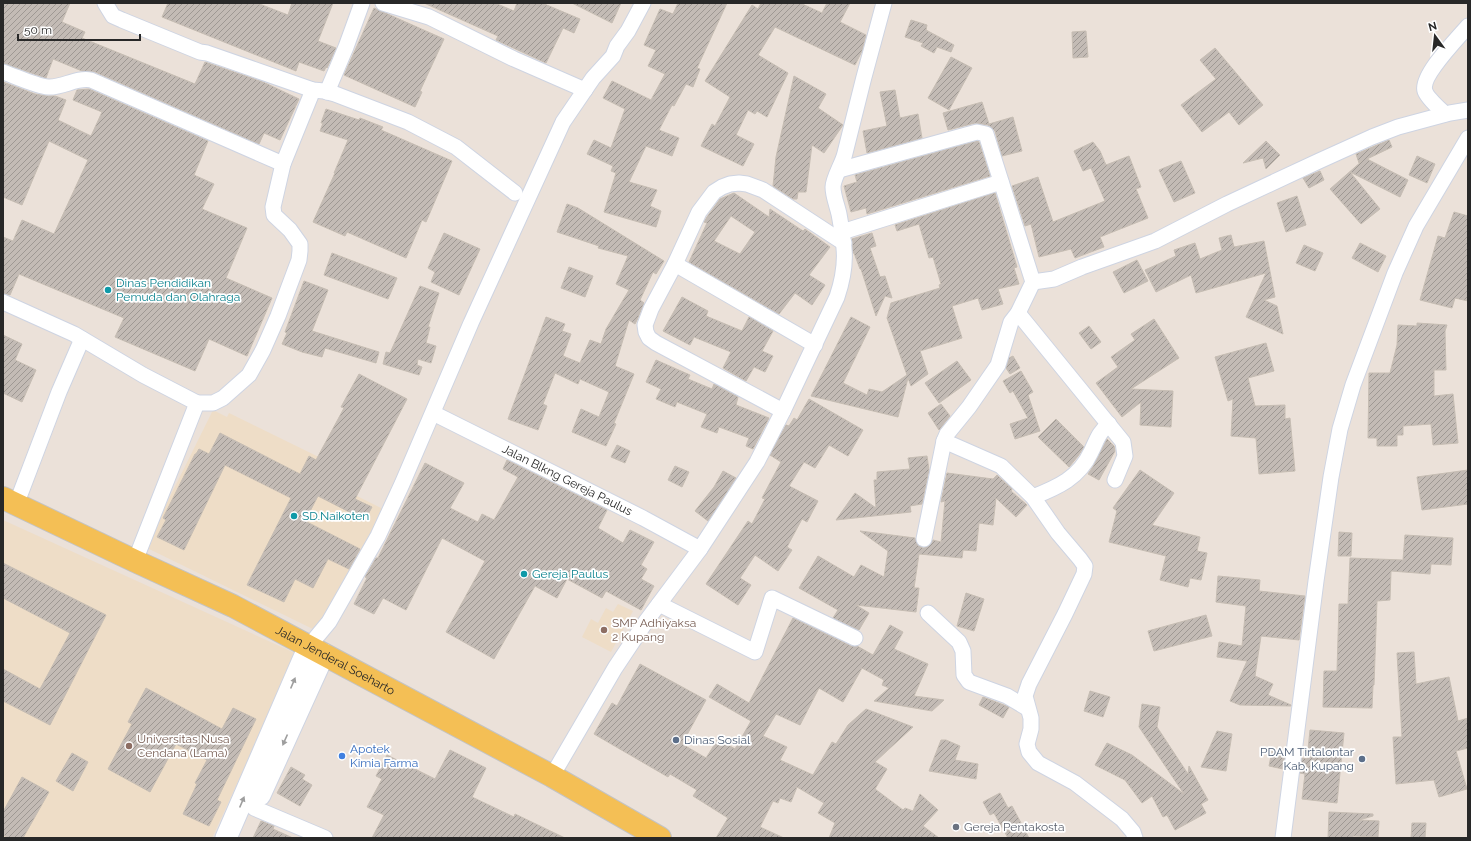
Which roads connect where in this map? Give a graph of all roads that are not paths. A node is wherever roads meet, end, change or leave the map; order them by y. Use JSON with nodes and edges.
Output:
{"nodes":[{"id":1,"x":105,"y":3,"type":"edge"},
{"id":2,"x":362,"y":3,"type":"edge"},
{"id":3,"x":382,"y":3,"type":"edge"},
{"id":4,"x":643,"y":3,"type":"edge"},
{"id":5,"x":884,"y":3,"type":"edge"},
{"id":6,"x":1468,"y":26,"type":"edge"},
{"id":7,"x":3,"y":72,"type":"edge"},
{"id":8,"x":585,"y":90,"type":"junction"},
{"id":9,"x":320,"y":91,"type":"junction"},
{"id":10,"x":1468,"y":110,"type":"edge"},
{"id":11,"x":1446,"y":114,"type":"junction"},
{"id":12,"x":1468,"y":138,"type":"edge"},
{"id":13,"x":284,"y":164,"type":"junction"},
{"id":14,"x":839,"y":170,"type":"junction"},
{"id":15,"x":1001,"y":182,"type":"junction"},
{"id":16,"x":515,"y":193,"type":"dead end"},
{"id":17,"x":843,"y":237,"type":"junction"},
{"id":18,"x":675,"y":264,"type":"junction"},
{"id":19,"x":1033,"y":282,"type":"junction"},
{"id":20,"x":3,"y":302,"type":"edge"},
{"id":21,"x":1018,"y":313,"type":"junction"},
{"id":22,"x":82,"y":339,"type":"junction"},
{"id":23,"x":814,"y":345,"type":"junction"},
{"id":24,"x":197,"y":404,"type":"junction"},
{"id":25,"x":783,"y":411,"type":"junction"},
{"id":26,"x":433,"y":413,"type":"junction"},
{"id":27,"x":1109,"y":424,"type":"junction"},
{"id":28,"x":944,"y":441,"type":"junction"},
{"id":29,"x":1115,"y":480,"type":"dead end"},
{"id":30,"x":1033,"y":497,"type":"junction"},
{"id":31,"x":10,"y":502,"type":"edge"},
{"id":32,"x":924,"y":539,"type":"dead end"},
{"id":33,"x":700,"y":549,"type":"junction"},
{"id":34,"x":135,"y":561,"type":"junction"},
{"id":35,"x":659,"y":604,"type":"junction"},
{"id":36,"x":928,"y":613,"type":"dead end"},
{"id":37,"x":855,"y":638,"type":"dead end"},
{"id":38,"x":317,"y":650,"type":"junction"},
{"id":39,"x":1027,"y":708,"type":"junction"},
{"id":40,"x":552,"y":776,"type":"junction"},
{"id":41,"x":254,"y":808,"type":"junction"},
{"id":42,"x":226,"y":838,"type":"edge"},
{"id":43,"x":242,"y":838,"type":"edge"},
{"id":44,"x":325,"y":838,"type":"edge"},
{"id":45,"x":660,"y":838,"type":"edge"},
{"id":46,"x":1135,"y":838,"type":"edge"},
{"id":47,"x":1283,"y":838,"type":"edge"}],
"edges":[{"from":1,"to":9,"type":"street"},
{"from":2,"to":9,"type":"street"},
{"from":3,"to":8,"type":"street"},
{"from":4,"to":8,"type":"street"},
{"from":5,"to":14,"type":"street"},
{"from":6,"to":11,"type":"street"},
{"from":7,"to":13,"type":"street"},
{"from":8,"to":26,"type":"street"},
{"from":9,"to":13,"type":"street"},
{"from":9,"to":16,"type":"street"},
{"from":10,"to":11,"type":"street"},
{"from":11,"to":19,"type":"street"},
{"from":12,"to":47,"type":"street"},
{"from":13,"to":24,"type":"street"},
{"from":14,"to":15,"type":"street"},
{"from":14,"to":17,"type":"street"},
{"from":15,"to":17,"type":"street"},
{"from":15,"to":19,"type":"street"},
{"from":17,"to":18,"type":"street"},
{"from":17,"to":23,"type":"street"},
{"from":18,"to":23,"type":"street"},
{"from":18,"to":25,"type":"street"},
{"from":19,"to":21,"type":"street"},
{"from":20,"to":22,"type":"street"},
{"from":21,"to":27,"type":"street"},
{"from":21,"to":28,"type":"street"},
{"from":22,"to":24,"type":"street"},
{"from":22,"to":31,"type":"street"},
{"from":23,"to":25,"type":"street"},
{"from":24,"to":34,"type":"street"},
{"from":25,"to":33,"type":"street"},
{"from":26,"to":33,"type":"street","name":"Jalan Blkng Gereja Paulus"},
{"from":26,"to":38,"type":"street"},
{"from":27,"to":29,"type":"street"},
{"from":27,"to":30,"type":"street"},
{"from":28,"to":30,"type":"street"},
{"from":28,"to":32,"type":"street"},
{"from":30,"to":39,"type":"street"},
{"from":31,"to":34,"type":"main road","name":"Jalan Jenderal Soeharto"},
{"from":33,"to":35,"type":"street"},
{"from":34,"to":38,"type":"main road","name":"Jalan Jenderal Soeharto"},
{"from":35,"to":37,"type":"street"},
{"from":35,"to":40,"type":"street"},
{"from":36,"to":39,"type":"street"},
{"from":38,"to":40,"type":"main road","name":"Jalan Jenderal Soeharto"},
{"from":38,"to":41,"type":"street","one_way":true},
{"from":42,"to":38,"type":"street","one_way":true},
{"from":39,"to":46,"type":"street"},
{"from":40,"to":45,"type":"main road","name":"Jalan Jenderal Soeharto"},
{"from":41,"to":43,"type":"street"},
{"from":41,"to":44,"type":"street"}]}
